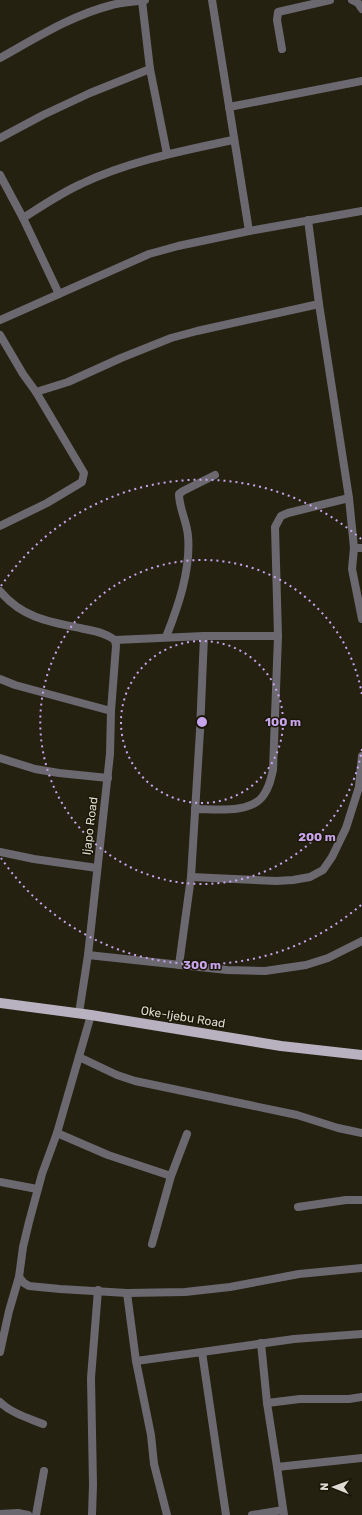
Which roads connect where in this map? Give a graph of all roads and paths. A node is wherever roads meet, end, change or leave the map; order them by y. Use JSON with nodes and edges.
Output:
{"nodes":[{"id":1,"x":144,"y":0,"type":"edge"},
{"id":2,"x":212,"y":0,"type":"edge"},
{"id":3,"x":330,"y":0,"type":"edge"},
{"id":4,"x":352,"y":0,"type":"edge"},
{"id":5,"x":362,"y":9,"type":"edge"},
{"id":6,"x":282,"y":49,"type":"dead end"},
{"id":7,"x":0,"y":58,"type":"edge"},
{"id":8,"x":150,"y":69,"type":"junction"},
{"id":9,"x":362,"y":81,"type":"edge"},
{"id":10,"x":228,"y":107,"type":"junction"},
{"id":11,"x":0,"y":138,"type":"edge"},
{"id":12,"x":233,"y":140,"type":"junction"},
{"id":13,"x":167,"y":154,"type":"junction"},
{"id":14,"x":0,"y":175,"type":"edge"},
{"id":15,"x":362,"y":211,"type":"edge"},
{"id":16,"x":23,"y":218,"type":"junction"},
{"id":17,"x":308,"y":220,"type":"junction"},
{"id":18,"x":249,"y":231,"type":"junction"},
{"id":19,"x":59,"y":294,"type":"junction"},
{"id":20,"x":319,"y":304,"type":"junction"},
{"id":21,"x":0,"y":320,"type":"edge"},
{"id":22,"x":0,"y":335,"type":"edge"},
{"id":23,"x":36,"y":392,"type":"junction"},
{"id":24,"x":215,"y":475,"type":"dead end"},
{"id":25,"x":349,"y":498,"type":"junction"},
{"id":26,"x":0,"y":526,"type":"edge"},
{"id":27,"x":358,"y":548,"type":"edge"},
{"id":28,"x":0,"y":591,"type":"edge"},
{"id":29,"x":362,"y":619,"type":"edge"},
{"id":30,"x":204,"y":636,"type":"junction"},
{"id":31,"x":278,"y":636,"type":"junction"},
{"id":32,"x":166,"y":637,"type":"junction"},
{"id":33,"x":115,"y":640,"type":"junction"},
{"id":34,"x":0,"y":679,"type":"edge"},
{"id":35,"x":111,"y":711,"type":"junction"},
{"id":36,"x":362,"y":756,"type":"edge"},
{"id":37,"x":0,"y":758,"type":"edge"},
{"id":38,"x":108,"y":778,"type":"junction"},
{"id":39,"x":360,"y":787,"type":"edge"},
{"id":40,"x":195,"y":809,"type":"junction"},
{"id":41,"x":0,"y":852,"type":"edge"},
{"id":42,"x":97,"y":868,"type":"junction"},
{"id":43,"x":191,"y":877,"type":"junction"},
{"id":44,"x":362,"y":941,"type":"edge"},
{"id":45,"x":88,"y":955,"type":"junction"},
{"id":46,"x":179,"y":965,"type":"junction"},
{"id":47,"x":0,"y":1002,"type":"edge"},
{"id":48,"x":79,"y":1013,"type":"junction"},
{"id":49,"x":91,"y":1015,"type":"junction"},
{"id":50,"x":362,"y":1055,"type":"edge"},
{"id":51,"x":80,"y":1057,"type":"junction"},
{"id":52,"x":362,"y":1132,"type":"edge"},
{"id":53,"x":57,"y":1133,"type":"junction"},
{"id":54,"x":187,"y":1134,"type":"dead end"},
{"id":55,"x":171,"y":1176,"type":"junction"},
{"id":56,"x":0,"y":1182,"type":"edge"},
{"id":57,"x":37,"y":1189,"type":"junction"},
{"id":58,"x":362,"y":1200,"type":"edge"},
{"id":59,"x":298,"y":1207,"type":"dead end"},
{"id":60,"x":152,"y":1244,"type":"dead end"},
{"id":61,"x":362,"y":1268,"type":"edge"},
{"id":62,"x":19,"y":1277,"type":"junction"},
{"id":63,"x":98,"y":1290,"type":"junction"},
{"id":64,"x":127,"y":1293,"type":"junction"},
{"id":65,"x":362,"y":1334,"type":"edge"},
{"id":66,"x":261,"y":1343,"type":"junction"},
{"id":67,"x":0,"y":1352,"type":"edge"},
{"id":68,"x":202,"y":1352,"type":"junction"},
{"id":69,"x":136,"y":1361,"type":"junction"},
{"id":70,"x":362,"y":1397,"type":"edge"},
{"id":71,"x":0,"y":1402,"type":"edge"},
{"id":72,"x":267,"y":1403,"type":"junction"},
{"id":73,"x":43,"y":1424,"type":"dead end"},
{"id":74,"x":362,"y":1458,"type":"edge"},
{"id":75,"x":277,"y":1467,"type":"junction"},
{"id":76,"x":44,"y":1471,"type":"dead end"},
{"id":77,"x":283,"y":1512,"type":"edge"},
{"id":78,"x":0,"y":1514,"type":"edge"},
{"id":79,"x":28,"y":1515,"type":"edge"},
{"id":80,"x":36,"y":1515,"type":"edge"},
{"id":81,"x":92,"y":1515,"type":"edge"},
{"id":82,"x":167,"y":1515,"type":"edge"},
{"id":83,"x":226,"y":1515,"type":"edge"},
{"id":84,"x":252,"y":1515,"type":"edge"}],
"edges":[{"from":1,"to":7,"type":"street"},
{"from":1,"to":8,"type":"street"},
{"from":2,"to":10,"type":"street"},
{"from":3,"to":6,"type":"street"},
{"from":4,"to":5,"type":"street"},
{"from":8,"to":11,"type":"street"},
{"from":8,"to":13,"type":"street"},
{"from":9,"to":10,"type":"street"},
{"from":10,"to":12,"type":"street"},
{"from":12,"to":13,"type":"street"},
{"from":12,"to":18,"type":"street"},
{"from":13,"to":16,"type":"street"},
{"from":14,"to":16,"type":"street"},
{"from":15,"to":17,"type":"street"},
{"from":16,"to":19,"type":"street"},
{"from":17,"to":18,"type":"street"},
{"from":17,"to":20,"type":"street"},
{"from":18,"to":19,"type":"street"},
{"from":19,"to":21,"type":"street"},
{"from":20,"to":23,"type":"street"},
{"from":20,"to":25,"type":"street"},
{"from":22,"to":23,"type":"street"},
{"from":23,"to":26,"type":"street"},
{"from":24,"to":32,"type":"street"},
{"from":25,"to":27,"type":"street"},
{"from":25,"to":31,"type":"street"},
{"from":27,"to":29,"type":"street"},
{"from":28,"to":33,"type":"street"},
{"from":30,"to":31,"type":"street"},
{"from":30,"to":32,"type":"street"},
{"from":30,"to":40,"type":"street"},
{"from":31,"to":40,"type":"street"},
{"from":32,"to":33,"type":"street"},
{"from":33,"to":35,"type":"street","name":"Ijapo Road"},
{"from":34,"to":35,"type":"street"},
{"from":35,"to":38,"type":"street","name":"Ijapo Road"},
{"from":36,"to":39,"type":"street"},
{"from":37,"to":38,"type":"street"},
{"from":38,"to":42,"type":"street","name":"Ijapo Road"},
{"from":39,"to":43,"type":"street"},
{"from":40,"to":43,"type":"street"},
{"from":41,"to":42,"type":"street"},
{"from":42,"to":45,"type":"street","name":"Ijapo Road"},
{"from":43,"to":46,"type":"street"},
{"from":44,"to":46,"type":"street"},
{"from":45,"to":46,"type":"street"},
{"from":45,"to":48,"type":"street","name":"Ijapo Road"},
{"from":47,"to":48,"type":"main road","name":"Oke-Ijebu Road"},
{"from":48,"to":49,"type":"main road","name":"Oke-Ijebu Road"},
{"from":49,"to":50,"type":"main road","name":"Oke-Ijebu Road"},
{"from":49,"to":51,"type":"street"},
{"from":51,"to":52,"type":"street"},
{"from":51,"to":53,"type":"street"},
{"from":53,"to":55,"type":"street"},
{"from":53,"to":57,"type":"street"},
{"from":54,"to":55,"type":"street"},
{"from":55,"to":60,"type":"street"},
{"from":56,"to":57,"type":"street"},
{"from":57,"to":62,"type":"street"},
{"from":58,"to":59,"type":"street"},
{"from":61,"to":64,"type":"street"},
{"from":62,"to":63,"type":"street"},
{"from":62,"to":67,"type":"street"},
{"from":63,"to":64,"type":"street"},
{"from":63,"to":81,"type":"street"},
{"from":64,"to":69,"type":"street"},
{"from":65,"to":66,"type":"street"},
{"from":66,"to":68,"type":"street"},
{"from":66,"to":72,"type":"street"},
{"from":68,"to":69,"type":"street"},
{"from":68,"to":83,"type":"street"},
{"from":69,"to":82,"type":"street"},
{"from":70,"to":72,"type":"street"},
{"from":71,"to":73,"type":"street"},
{"from":72,"to":75,"type":"street"},
{"from":74,"to":75,"type":"street"},
{"from":75,"to":77,"type":"street"},
{"from":76,"to":80,"type":"street"},
{"from":77,"to":84,"type":"street"},
{"from":78,"to":79,"type":"street"}]}
